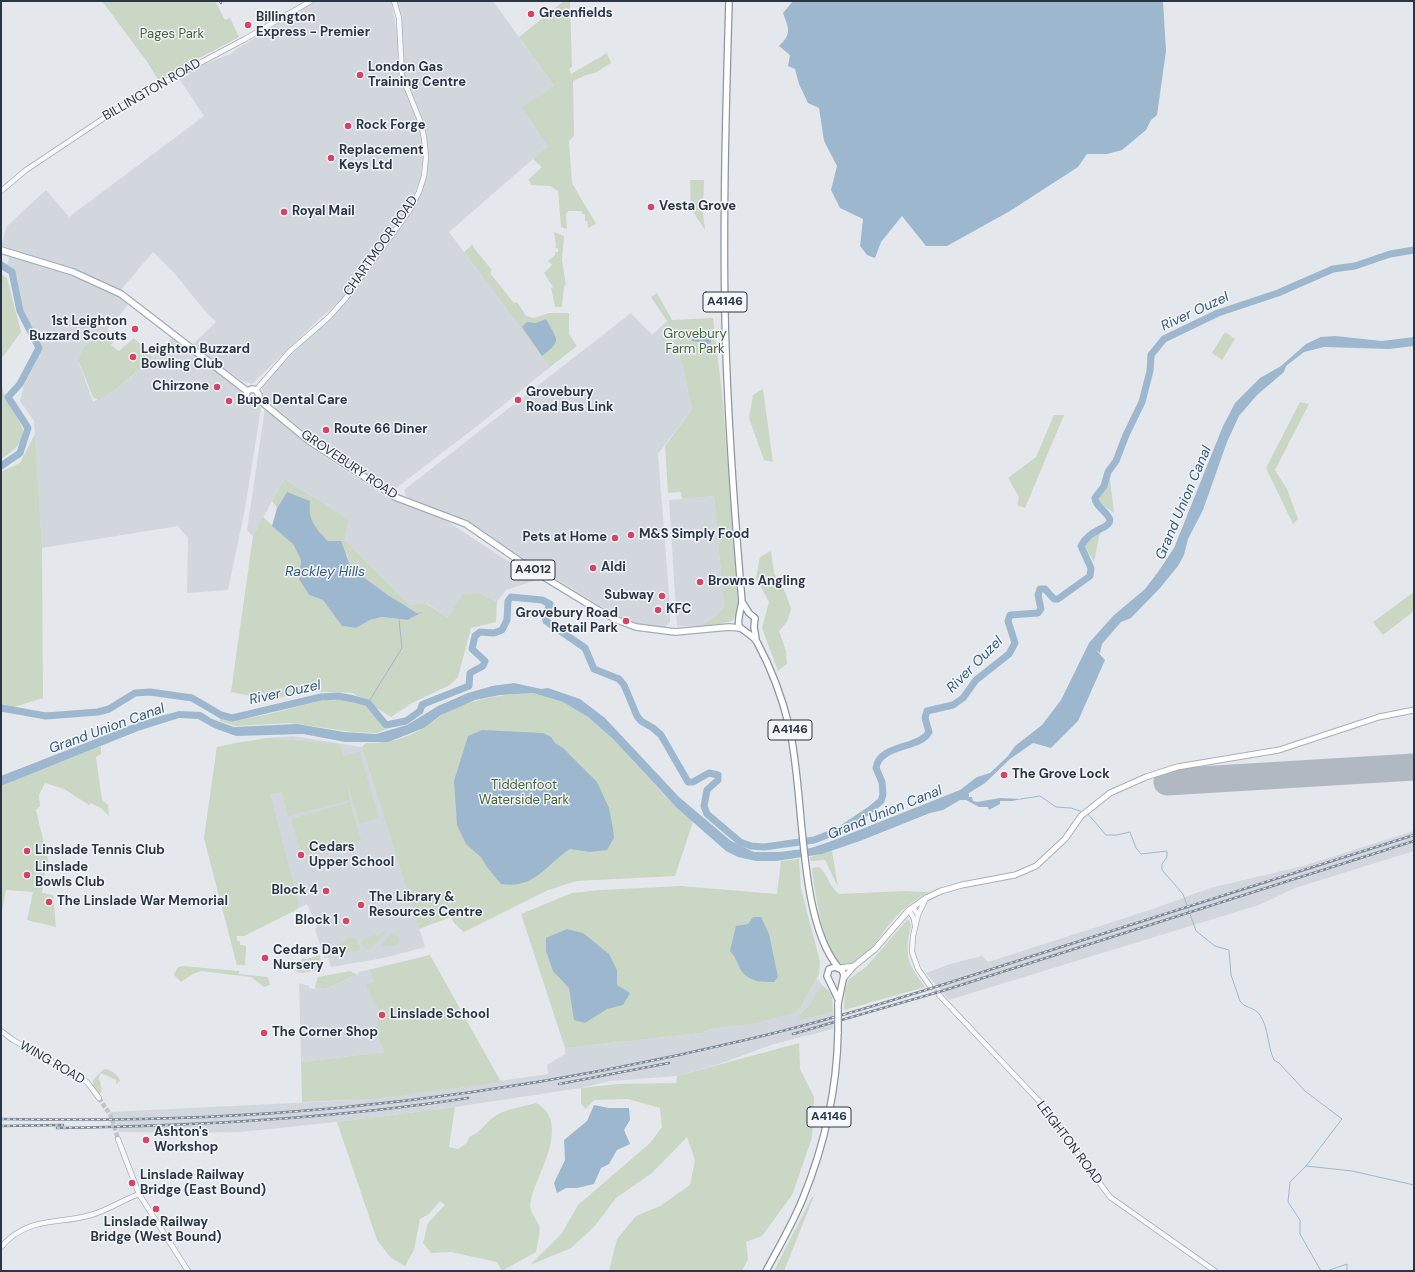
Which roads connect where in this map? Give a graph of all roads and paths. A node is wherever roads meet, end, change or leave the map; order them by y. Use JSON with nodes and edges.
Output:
{"nodes":[{"id":1,"x":311,"y":1,"type":"edge"},
{"id":2,"x":394,"y":1,"type":"edge"},
{"id":3,"x":729,"y":1,"type":"edge"},
{"id":4,"x":1,"y":191,"type":"edge"},
{"id":5,"x":1,"y":250,"type":"edge"},
{"id":6,"x":256,"y":390,"type":"junction"},
{"id":7,"x":248,"y":391,"type":"junction"},
{"id":8,"x":258,"y":399,"type":"junction"},
{"id":9,"x":742,"y":602,"type":"junction"},
{"id":10,"x":749,"y":613,"type":"junction"},
{"id":11,"x":739,"y":618,"type":"junction"},
{"id":12,"x":729,"y":627,"type":"junction"},
{"id":13,"x":754,"y":627,"type":"junction"},
{"id":14,"x":740,"y":628,"type":"junction"},
{"id":15,"x":746,"y":630,"type":"junction"},
{"id":16,"x":756,"y":641,"type":"junction"},
{"id":17,"x":1414,"y":710,"type":"edge"},
{"id":18,"x":926,"y":898,"type":"junction"},
{"id":19,"x":910,"y":909,"type":"junction"},
{"id":20,"x":918,"y":915,"type":"junction"},
{"id":21,"x":915,"y":926,"type":"junction"},
{"id":22,"x":828,"y":954,"type":"junction"},
{"id":23,"x":854,"y":966,"type":"junction"},
{"id":24,"x":839,"y":968,"type":"junction"},
{"id":25,"x":828,"y":972,"type":"junction"},
{"id":26,"x":843,"y":979,"type":"junction"},
{"id":27,"x":831,"y":983,"type":"junction"},
{"id":28,"x":930,"y":986,"type":"tunnel mouth"},
{"id":29,"x":939,"y":995,"type":"tunnel mouth"},
{"id":30,"x":838,"y":1001,"type":"junction"},
{"id":31,"x":1,"y":1031,"type":"edge"},
{"id":32,"x":99,"y":1098,"type":"tunnel mouth"},
{"id":33,"x":118,"y":1139,"type":"tunnel mouth"},
{"id":34,"x":139,"y":1194,"type":"junction"},
{"id":35,"x":1,"y":1247,"type":"edge"},
{"id":36,"x":188,"y":1271,"type":"edge"},
{"id":37,"x":766,"y":1271,"type":"edge"},
{"id":38,"x":1215,"y":1271,"type":"edge"}],
"edges":[{"from":1,"to":4,"type":"street","name":"BILLINGTON ROAD"},
{"from":2,"to":6,"type":"street","name":"CHARTMOOR ROAD"},
{"from":3,"to":9,"type":"main road","number":"A4146"},
{"from":5,"to":7,"type":"main road","name":"GROVEBURY ROAD","number":"A4012"},
{"from":6,"to":7,"type":"main road"},
{"from":6,"to":8,"type":"main road"},
{"from":7,"to":8,"type":"main road","name":"GROVEBURY ROAD","number":"A4012"},
{"from":8,"to":12,"type":"main road","name":"GROVEBURY ROAD","number":"A4012"},
{"from":9,"to":10,"type":"main road","number":"A4146"},
{"from":9,"to":11,"type":"main road","number":"A4146"},
{"from":10,"to":11,"type":"main road"},
{"from":10,"to":13,"type":"main road","number":"A4146"},
{"from":11,"to":12,"type":"main road"},
{"from":11,"to":14,"type":"main road","number":"A4146"},
{"from":12,"to":14,"type":"main road","name":"GROVEBURY ROAD","number":"A4012"},
{"from":13,"to":15,"type":"main road"},
{"from":13,"to":16,"type":"main road","number":"A4146"},
{"from":14,"to":15,"type":"main road","number":"A4146"},
{"from":15,"to":16,"type":"main road","number":"A4146"},
{"from":16,"to":22,"type":"main road","number":"A4146"},
{"from":17,"to":18,"type":"main road"},
{"from":18,"to":19,"type":"main road"},
{"from":18,"to":20,"type":"street"},
{"from":19,"to":20,"type":"street"},
{"from":19,"to":21,"type":"street"},
{"from":19,"to":23,"type":"main road"},
{"from":20,"to":21,"type":"street"},
{"from":21,"to":28,"type":"street"},
{"from":22,"to":24,"type":"main road","number":"A4146"},
{"from":22,"to":25,"type":"main road","number":"A4146"},
{"from":23,"to":24,"type":"main road"},
{"from":23,"to":26,"type":"main road"},
{"from":24,"to":25,"type":"main road"},
{"from":24,"to":26,"type":"main road"},
{"from":25,"to":27,"type":"main road"},
{"from":26,"to":27,"type":"main road"},
{"from":26,"to":30,"type":"main road","number":"A4146"},
{"from":27,"to":30,"type":"main road","number":"A4146"},
{"from":29,"to":38,"type":"street","name":"LEIGHTON ROAD"},
{"from":30,"to":37,"type":"main road","number":"A4146","bridge":true},
{"from":31,"to":32,"type":"street","name":"WING ROAD"},
{"from":33,"to":34,"type":"street"},
{"from":34,"to":35,"type":"street"},
{"from":34,"to":36,"type":"street"}]}
